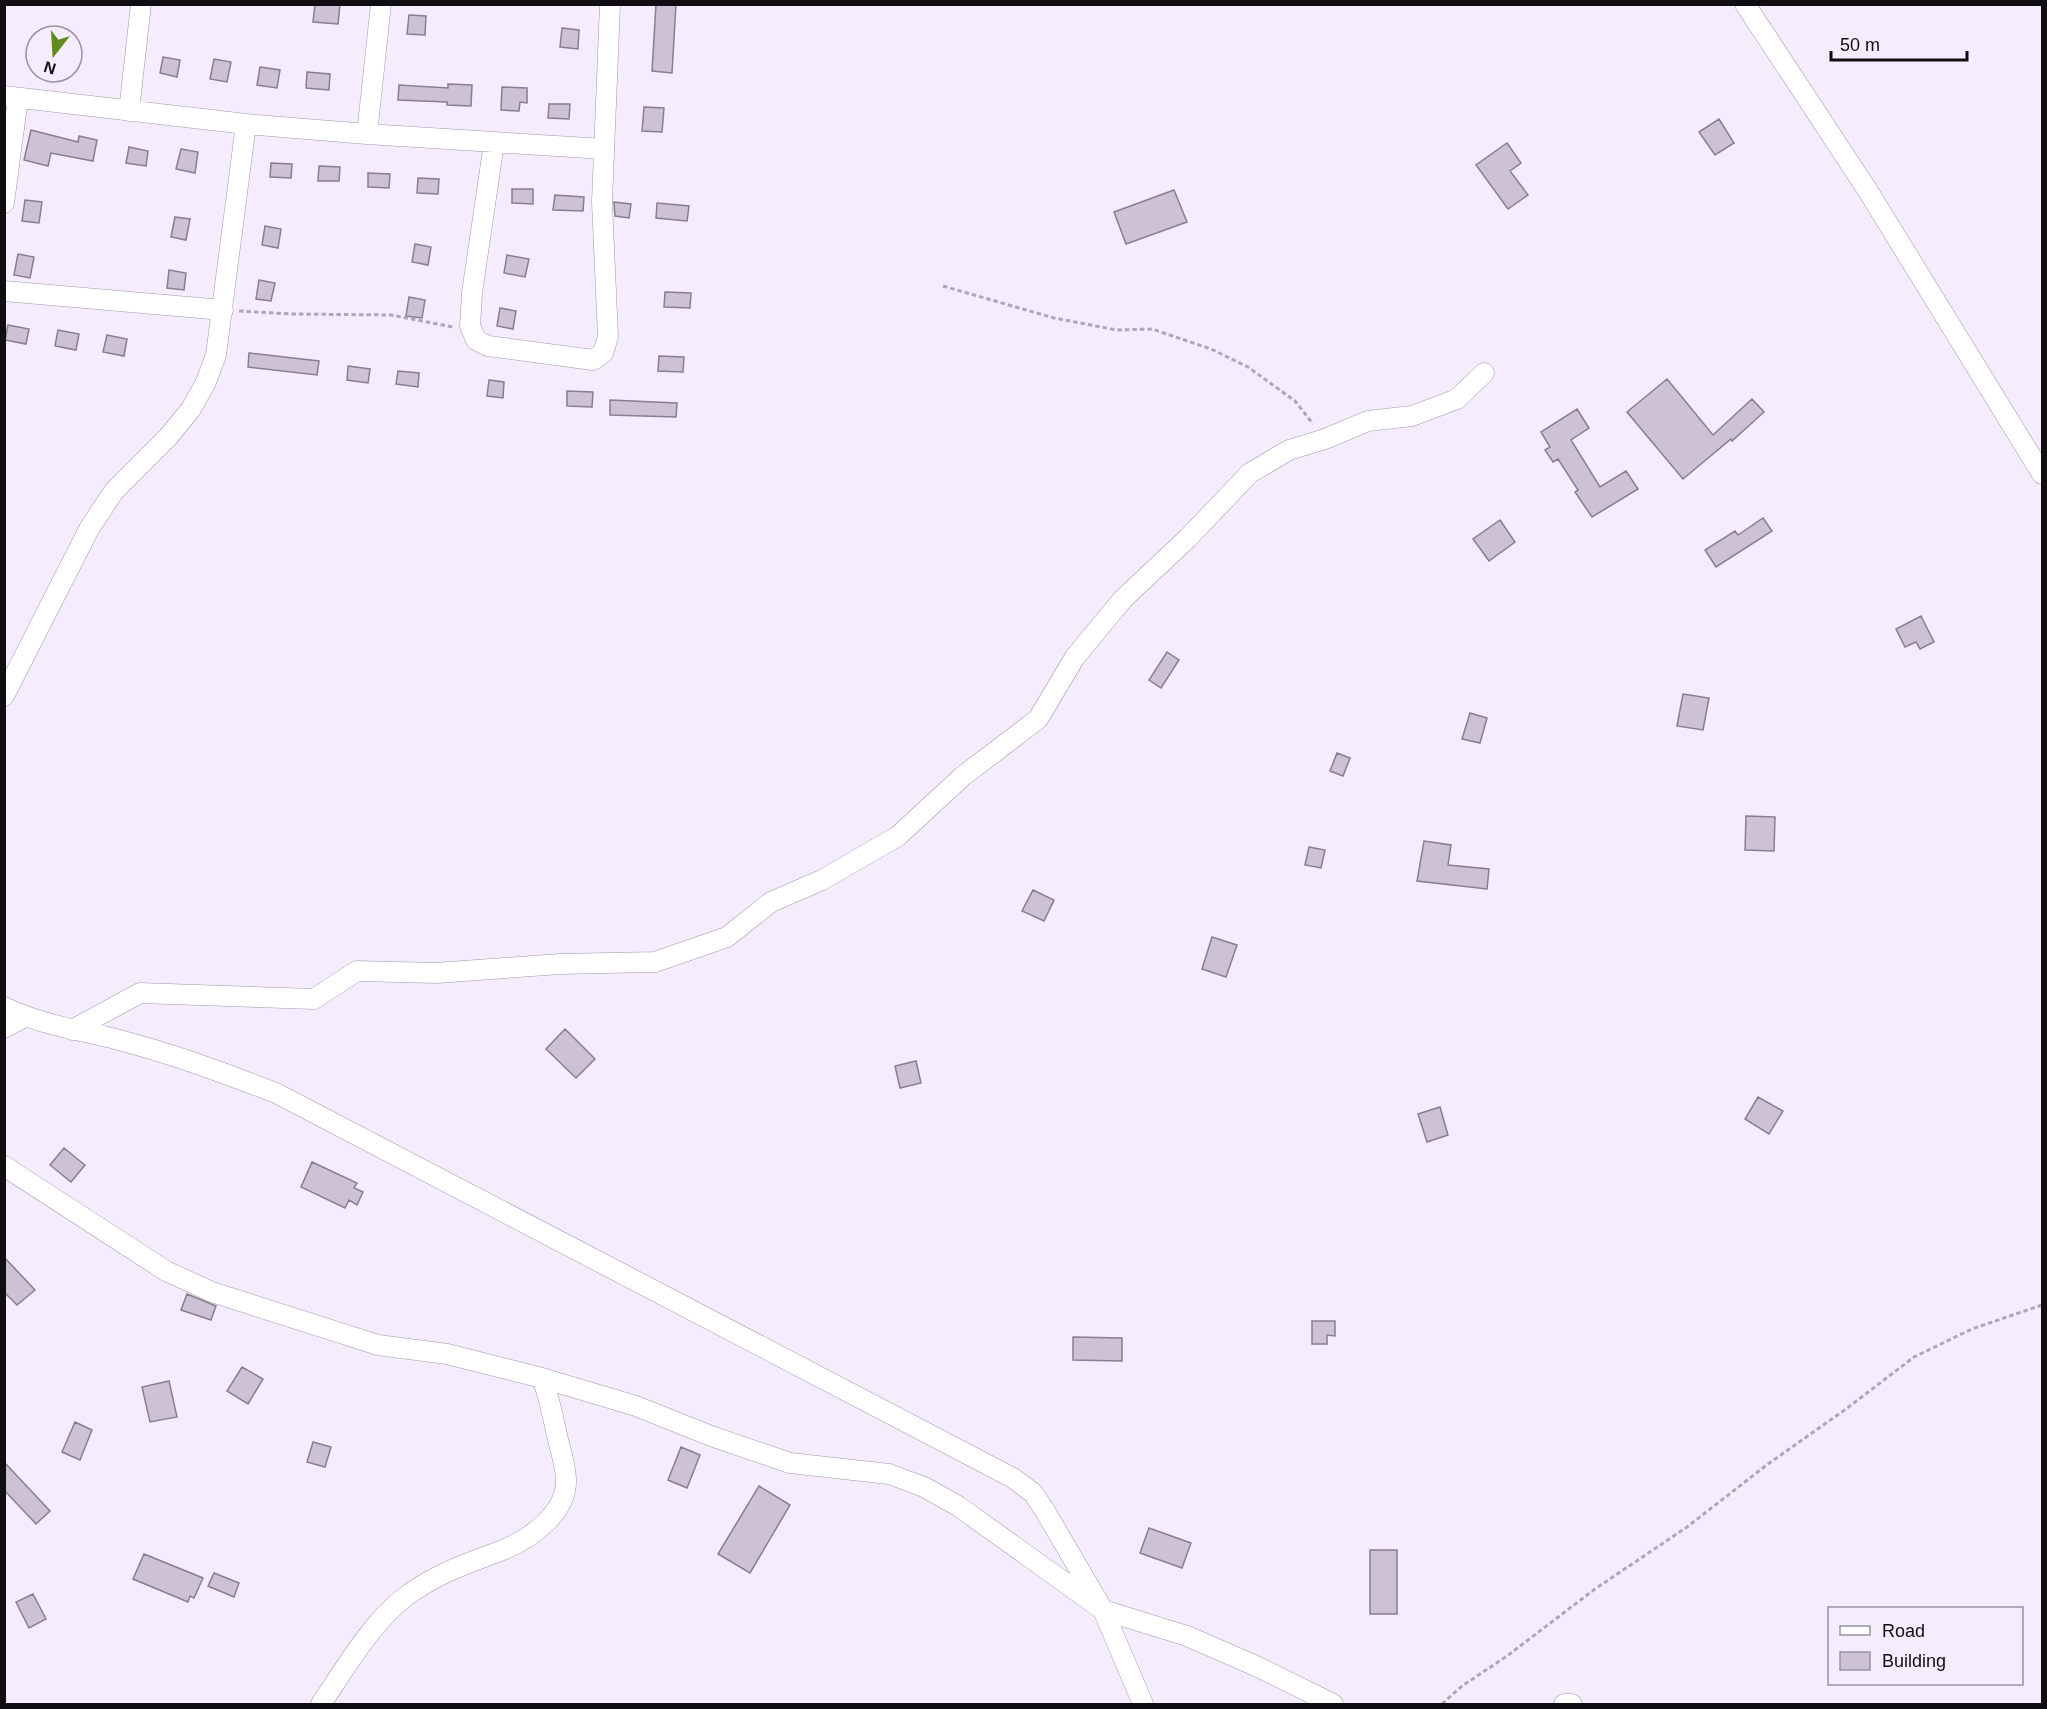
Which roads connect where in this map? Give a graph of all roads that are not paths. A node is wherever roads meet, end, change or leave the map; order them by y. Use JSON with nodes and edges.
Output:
{"nodes":[{"id":1,"x":141,"y":4,"type":"edge"},
{"id":2,"x":381,"y":4,"type":"edge"},
{"id":3,"x":610,"y":4,"type":"edge"},
{"id":4,"x":1745,"y":4,"type":"edge"},
{"id":5,"x":11,"y":97,"type":"edge"},
{"id":6,"x":129,"y":111,"type":"junction"},
{"id":7,"x":246,"y":124,"type":"junction"},
{"id":8,"x":367,"y":134,"type":"junction"},
{"id":9,"x":495,"y":143,"type":"junction"},
{"id":10,"x":604,"y":149,"type":"junction"},
{"id":11,"x":4,"y":203,"type":"edge"},
{"id":12,"x":4,"y":291,"type":"edge"},
{"id":13,"x":223,"y":310,"type":"junction"},
{"id":14,"x":1484,"y":373,"type":"dead end"},
{"id":15,"x":2043,"y":474,"type":"edge"},
{"id":16,"x":4,"y":696,"type":"edge"},
{"id":17,"x":4,"y":1006,"type":"edge"},
{"id":18,"x":25,"y":1017,"type":"junction"},
{"id":19,"x":4,"y":1028,"type":"edge"},
{"id":20,"x":72,"y":1030,"type":"junction"},
{"id":21,"x":4,"y":1166,"type":"edge"},
{"id":22,"x":542,"y":1378,"type":"junction"},
{"id":23,"x":1103,"y":1610,"type":"junction"},
{"id":24,"x":321,"y":1704,"type":"edge"},
{"id":25,"x":1143,"y":1704,"type":"edge"},
{"id":26,"x":1333,"y":1704,"type":"edge"},
{"id":27,"x":1564,"y":1704,"type":"edge"},
{"id":28,"x":1572,"y":1704,"type":"edge"}],
"edges":[{"from":1,"to":6,"type":"street"},
{"from":2,"to":8,"type":"street"},
{"from":3,"to":10,"type":"street"},
{"from":4,"to":15,"type":"street"},
{"from":5,"to":6,"type":"street"},
{"from":5,"to":11,"type":"street"},
{"from":6,"to":7,"type":"street"},
{"from":7,"to":8,"type":"street"},
{"from":7,"to":13,"type":"street"},
{"from":8,"to":9,"type":"street"},
{"from":9,"to":10,"type":"street"},
{"from":9,"to":10,"type":"street"},
{"from":12,"to":13,"type":"street"},
{"from":13,"to":16,"type":"street"},
{"from":14,"to":20,"type":"street"},
{"from":17,"to":18,"type":"street"},
{"from":18,"to":19,"type":"street"},
{"from":18,"to":20,"type":"street"},
{"from":20,"to":23,"type":"street"},
{"from":21,"to":22,"type":"street"},
{"from":22,"to":23,"type":"street"},
{"from":22,"to":24,"type":"street"},
{"from":23,"to":25,"type":"street"},
{"from":23,"to":26,"type":"street"},
{"from":27,"to":28,"type":"street"}]}
